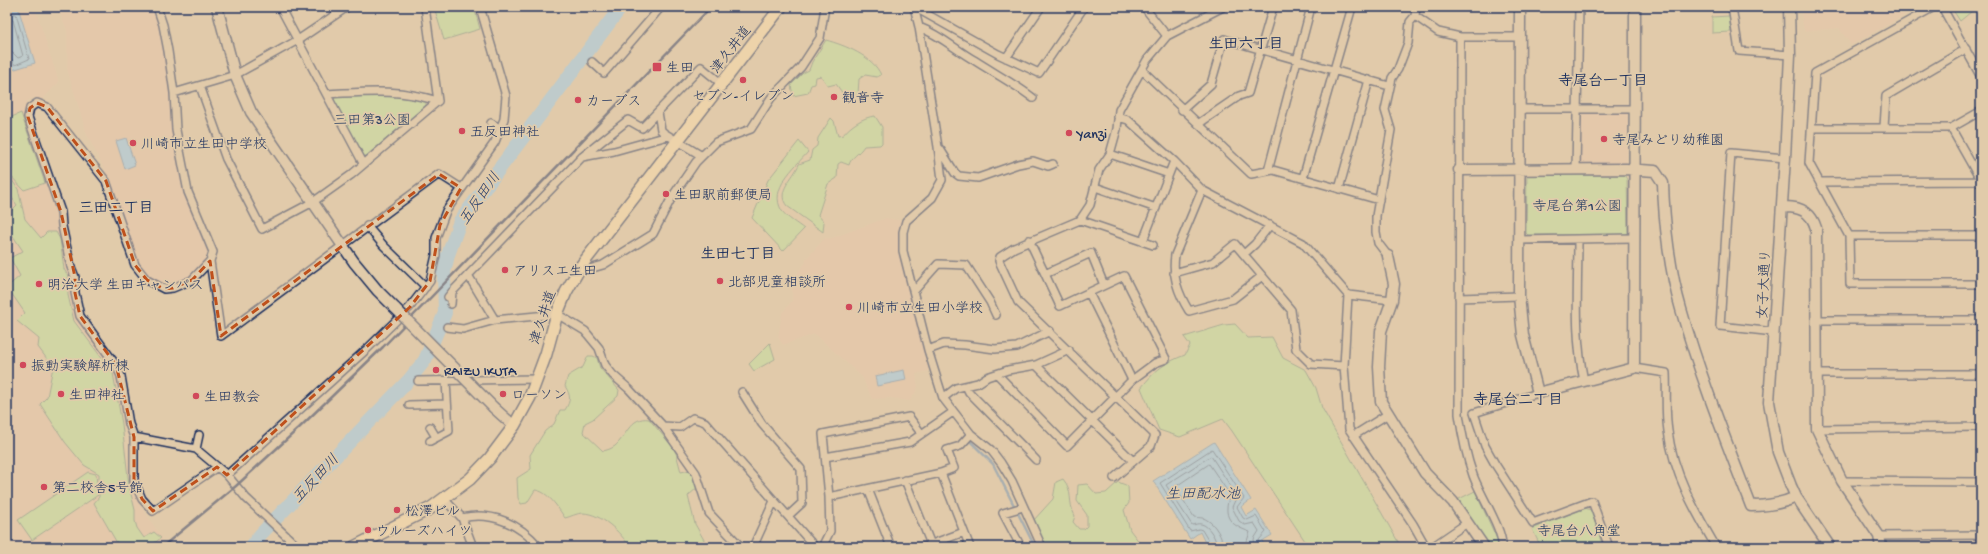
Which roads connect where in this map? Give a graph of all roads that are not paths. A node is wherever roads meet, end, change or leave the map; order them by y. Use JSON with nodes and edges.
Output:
{"nodes":[{"id":1,"x":157,"y":7,"type":"edge"},
{"id":2,"x":217,"y":7,"type":"edge"},
{"id":3,"x":280,"y":7,"type":"edge"},
{"id":4,"x":347,"y":7,"type":"edge"},
{"id":5,"x":425,"y":7,"type":"edge"},
{"id":6,"x":480,"y":7,"type":"edge"},
{"id":7,"x":661,"y":7,"type":"edge"},
{"id":8,"x":781,"y":7,"type":"edge"},
{"id":9,"x":825,"y":7,"type":"edge"},
{"id":10,"x":914,"y":7,"type":"edge"},
{"id":11,"x":1041,"y":7,"type":"edge"},
{"id":12,"x":1084,"y":7,"type":"edge"},
{"id":13,"x":1144,"y":7,"type":"edge"},
{"id":14,"x":1223,"y":7,"type":"edge"},
{"id":15,"x":1273,"y":7,"type":"edge"},
{"id":16,"x":1312,"y":7,"type":"edge"},
{"id":17,"x":1352,"y":7,"type":"edge"},
{"id":18,"x":1416,"y":7,"type":"edge"},
{"id":19,"x":1520,"y":7,"type":"edge"},
{"id":20,"x":1578,"y":7,"type":"edge"},
{"id":21,"x":1635,"y":7,"type":"edge"},
{"id":22,"x":1732,"y":7,"type":"edge"},
{"id":23,"x":1789,"y":7,"type":"edge"},
{"id":24,"x":1934,"y":7,"type":"edge"},
{"id":25,"x":1942,"y":7,"type":"edge"},
{"id":26,"x":1415,"y":16,"type":"junction"},
{"id":27,"x":919,"y":27,"type":"junction"},
{"id":28,"x":1167,"y":36,"type":"junction"},
{"id":29,"x":1460,"y":37,"type":"junction"},
{"id":30,"x":1520,"y":37,"type":"junction"},
{"id":31,"x":298,"y":40,"type":"junction"},
{"id":32,"x":1966,"y":49,"type":"junction"},
{"id":33,"x":1260,"y":50,"type":"junction"},
{"id":34,"x":1790,"y":55,"type":"junction"},
{"id":35,"x":1006,"y":58,"type":"junction"},
{"id":36,"x":1297,"y":60,"type":"junction"},
{"id":37,"x":592,"y":62,"type":"dead end"},
{"id":38,"x":1142,"y":70,"type":"junction"},
{"id":39,"x":1334,"y":70,"type":"junction"},
{"id":40,"x":235,"y":75,"type":"junction"},
{"id":41,"x":1981,"y":77,"type":"edge"},
{"id":42,"x":1369,"y":80,"type":"junction"},
{"id":43,"x":722,"y":84,"type":"junction"},
{"id":44,"x":200,"y":86,"type":"junction"},
{"id":45,"x":1389,"y":86,"type":"junction"},
{"id":46,"x":174,"y":93,"type":"junction"},
{"id":47,"x":328,"y":94,"type":"junction"},
{"id":48,"x":1034,"y":98,"type":"dead end"},
{"id":49,"x":438,"y":101,"type":"junction"},
{"id":50,"x":1520,"y":109,"type":"junction"},
{"id":51,"x":1578,"y":109,"type":"junction"},
{"id":52,"x":1635,"y":109,"type":"junction"},
{"id":53,"x":1182,"y":110,"type":"junction"},
{"id":54,"x":1981,"y":111,"type":"edge"},
{"id":55,"x":658,"y":112,"type":"junction"},
{"id":56,"x":1118,"y":118,"type":"junction"},
{"id":57,"x":491,"y":122,"type":"dead end"},
{"id":58,"x":1198,"y":124,"type":"junction"},
{"id":59,"x":1884,"y":127,"type":"junction"},
{"id":60,"x":1812,"y":128,"type":"junction"},
{"id":61,"x":1951,"y":128,"type":"junction"},
{"id":62,"x":501,"y":129,"type":"junction"},
{"id":63,"x":673,"y":138,"type":"junction"},
{"id":64,"x":938,"y":147,"type":"junction"},
{"id":65,"x":1110,"y":154,"type":"junction"},
{"id":66,"x":702,"y":156,"type":"junction"},
{"id":67,"x":582,"y":157,"type":"junction"},
{"id":68,"x":1786,"y":158,"type":"junction"},
{"id":69,"x":1174,"y":162,"type":"junction"},
{"id":70,"x":363,"y":163,"type":"junction"},
{"id":71,"x":1053,"y":164,"type":"dead end"},
{"id":72,"x":1634,"y":169,"type":"junction"},
{"id":73,"x":1268,"y":170,"type":"junction"},
{"id":74,"x":1459,"y":170,"type":"junction"},
{"id":75,"x":1519,"y":170,"type":"junction"},
{"id":76,"x":1576,"y":170,"type":"junction"},
{"id":77,"x":1169,"y":174,"type":"junction"},
{"id":78,"x":1303,"y":178,"type":"junction"},
{"id":79,"x":1981,"y":181,"type":"edge"},
{"id":80,"x":1820,"y":182,"type":"junction"},
{"id":81,"x":1095,"y":187,"type":"junction"},
{"id":82,"x":461,"y":188,"type":"junction"},
{"id":83,"x":1339,"y":188,"type":"junction"},
{"id":84,"x":1202,"y":190,"type":"junction"},
{"id":85,"x":1379,"y":200,"type":"junction"},
{"id":86,"x":312,"y":202,"type":"junction"},
{"id":87,"x":1782,"y":207,"type":"junction"},
{"id":88,"x":1156,"y":208,"type":"junction"},
{"id":89,"x":1080,"y":220,"type":"junction"},
{"id":90,"x":1270,"y":225,"type":"junction"},
{"id":91,"x":368,"y":226,"type":"junction"},
{"id":92,"x":1849,"y":236,"type":"junction"},
{"id":93,"x":1981,"y":236,"type":"edge"},
{"id":94,"x":1634,"y":238,"type":"junction"},
{"id":95,"x":1578,"y":239,"type":"junction"},
{"id":96,"x":1029,"y":240,"type":"junction"},
{"id":97,"x":1519,"y":240,"type":"junction"},
{"id":98,"x":1143,"y":241,"type":"junction"},
{"id":99,"x":342,"y":245,"type":"junction"},
{"id":100,"x":1153,"y":245,"type":"dead end"},
{"id":101,"x":1244,"y":254,"type":"junction"},
{"id":102,"x":1388,"y":256,"type":"joint"},
{"id":103,"x":210,"y":261,"type":"junction"},
{"id":104,"x":581,"y":266,"type":"junction"},
{"id":105,"x":1174,"y":273,"type":"junction"},
{"id":106,"x":1045,"y":274,"type":"junction"},
{"id":107,"x":468,"y":275,"type":"junction"},
{"id":108,"x":1262,"y":276,"type":"junction"},
{"id":109,"x":1981,"y":284,"type":"edge"},
{"id":110,"x":1104,"y":285,"type":"junction"},
{"id":111,"x":426,"y":287,"type":"junction"},
{"id":112,"x":914,"y":291,"type":"junction"},
{"id":113,"x":1089,"y":293,"type":"junction"},
{"id":114,"x":1348,"y":296,"type":"junction"},
{"id":115,"x":1519,"y":296,"type":"junction"},
{"id":116,"x":1459,"y":298,"type":"junction"},
{"id":117,"x":1392,"y":300,"type":"junction"},
{"id":118,"x":451,"y":304,"type":"dead end"},
{"id":119,"x":556,"y":314,"type":"junction"},
{"id":120,"x":996,"y":315,"type":"dead end"},
{"id":121,"x":495,"y":320,"type":"junction"},
{"id":122,"x":1816,"y":320,"type":"junction"},
{"id":123,"x":1981,"y":320,"type":"edge"},
{"id":124,"x":447,"y":327,"type":"dead end"},
{"id":125,"x":1050,"y":331,"type":"junction"},
{"id":126,"x":1774,"y":332,"type":"junction"},
{"id":127,"x":928,"y":350,"type":"junction"},
{"id":128,"x":1069,"y":350,"type":"junction"},
{"id":129,"x":1036,"y":365,"type":"junction"},
{"id":130,"x":1344,"y":366,"type":"junction"},
{"id":131,"x":1634,"y":368,"type":"junction"},
{"id":132,"x":1816,"y":374,"type":"junction"},
{"id":133,"x":1981,"y":374,"type":"edge"},
{"id":134,"x":998,"y":375,"type":"junction"},
{"id":135,"x":537,"y":379,"type":"junction"},
{"id":136,"x":1132,"y":380,"type":"junction"},
{"id":137,"x":418,"y":381,"type":"dead end"},
{"id":138,"x":446,"y":381,"type":"junction"},
{"id":139,"x":1584,"y":381,"type":"junction"},
{"id":140,"x":966,"y":386,"type":"junction"},
{"id":141,"x":742,"y":392,"type":"dead end"},
{"id":142,"x":1538,"y":393,"type":"junction"},
{"id":143,"x":1116,"y":397,"type":"junction"},
{"id":144,"x":943,"y":398,"type":"junction"},
{"id":145,"x":448,"y":404,"type":"junction"},
{"id":146,"x":409,"y":405,"type":"dead end"},
{"id":147,"x":953,"y":412,"type":"junction"},
{"id":148,"x":1388,"y":414,"type":"junction"},
{"id":149,"x":1092,"y":421,"type":"junction"},
{"id":150,"x":514,"y":426,"type":"junction"},
{"id":151,"x":663,"y":426,"type":"junction"},
{"id":152,"x":430,"y":427,"type":"dead end"},
{"id":153,"x":1981,"y":427,"type":"edge"},
{"id":154,"x":1817,"y":429,"type":"junction"},
{"id":155,"x":921,"y":433,"type":"junction"},
{"id":156,"x":971,"y":434,"type":"junction"},
{"id":157,"x":199,"y":435,"type":"dead end"},
{"id":158,"x":1353,"y":436,"type":"junction"},
{"id":159,"x":134,"y":437,"type":"junction"},
{"id":160,"x":196,"y":449,"type":"junction"},
{"id":161,"x":825,"y":457,"type":"junction"},
{"id":162,"x":1036,"y":460,"type":"dead end"},
{"id":163,"x":1133,"y":461,"type":"junction"},
{"id":164,"x":217,"y":467,"type":"junction"},
{"id":165,"x":940,"y":473,"type":"junction"},
{"id":166,"x":227,"y":475,"type":"junction"},
{"id":167,"x":1114,"y":478,"type":"dead end"},
{"id":168,"x":905,"y":480,"type":"junction"},
{"id":169,"x":1842,"y":481,"type":"junction"},
{"id":170,"x":1981,"y":482,"type":"edge"},
{"id":171,"x":868,"y":489,"type":"junction"},
{"id":172,"x":829,"y":497,"type":"junction"},
{"id":173,"x":1796,"y":497,"type":"junction"},
{"id":174,"x":444,"y":499,"type":"junction"},
{"id":175,"x":774,"y":501,"type":"junction"},
{"id":176,"x":1023,"y":507,"type":"junction"},
{"id":177,"x":788,"y":516,"type":"junction"},
{"id":178,"x":462,"y":518,"type":"junction"},
{"id":179,"x":1467,"y":523,"type":"junction"},
{"id":180,"x":964,"y":532,"type":"junction"},
{"id":181,"x":1981,"y":535,"type":"edge"},
{"id":182,"x":1879,"y":536,"type":"junction"},
{"id":183,"x":929,"y":546,"type":"edge"},
{"id":184,"x":298,"y":547,"type":"edge"},
{"id":185,"x":354,"y":547,"type":"edge"},
{"id":186,"x":473,"y":547,"type":"edge"},
{"id":187,"x":539,"y":547,"type":"edge"},
{"id":188,"x":741,"y":547,"type":"edge"},
{"id":189,"x":753,"y":547,"type":"edge"},
{"id":190,"x":815,"y":547,"type":"edge"},
{"id":191,"x":822,"y":547,"type":"edge"},
{"id":192,"x":891,"y":547,"type":"edge"},
{"id":193,"x":970,"y":547,"type":"edge"},
{"id":194,"x":1020,"y":547,"type":"edge"},
{"id":195,"x":1042,"y":547,"type":"edge"},
{"id":196,"x":1426,"y":547,"type":"edge"},
{"id":197,"x":1432,"y":547,"type":"edge"},
{"id":198,"x":1484,"y":547,"type":"edge"},
{"id":199,"x":1502,"y":547,"type":"edge"},
{"id":200,"x":1608,"y":547,"type":"edge"},
{"id":201,"x":1716,"y":547,"type":"edge"},
{"id":202,"x":1830,"y":547,"type":"edge"},
{"id":203,"x":1881,"y":547,"type":"edge"}],
"edges":[{"from":1,"to":46,"type":"street"},
{"from":2,"to":40,"type":"street"},
{"from":3,"to":31,"type":"street"},
{"from":4,"to":31,"type":"street"},
{"from":5,"to":49,"type":"street"},
{"from":6,"to":62,"type":"street"},
{"from":7,"to":37,"type":"street"},
{"from":8,"to":43,"type":"main road","name":"津久井道"},
{"from":9,"to":66,"type":"street"},
{"from":10,"to":27,"type":"street"},
{"from":10,"to":35,"type":"street"},
{"from":11,"to":35,"type":"street"},
{"from":12,"to":35,"type":"street"},
{"from":13,"to":28,"type":"street"},
{"from":14,"to":28,"type":"street"},
{"from":15,"to":33,"type":"street"},
{"from":16,"to":36,"type":"street"},
{"from":17,"to":39,"type":"street"},
{"from":18,"to":26,"type":"street"},
{"from":19,"to":30,"type":"street"},
{"from":20,"to":51,"type":"street"},
{"from":21,"to":52,"type":"street"},
{"from":22,"to":34,"type":"street"},
{"from":23,"to":34,"type":"street","name":"女子大通り"},
{"from":24,"to":60,"type":"street"},
{"from":25,"to":32,"type":"street"},
{"from":26,"to":29,"type":"street"},
{"from":26,"to":45,"type":"street"},
{"from":27,"to":48,"type":"street"},
{"from":27,"to":64,"type":"street"},
{"from":28,"to":38,"type":"street"},
{"from":29,"to":30,"type":"street"},
{"from":29,"to":74,"type":"street"},
{"from":30,"to":50,"type":"street"},
{"from":31,"to":40,"type":"street"},
{"from":31,"to":47,"type":"street"},
{"from":32,"to":41,"type":"street"},
{"from":32,"to":59,"type":"street"},
{"from":33,"to":36,"type":"street"},
{"from":33,"to":53,"type":"street"},
{"from":33,"to":58,"type":"street"},
{"from":34,"to":68,"type":"street","name":"女子大通り"},
{"from":36,"to":39,"type":"street"},
{"from":36,"to":73,"type":"street"},
{"from":38,"to":53,"type":"street"},
{"from":38,"to":56,"type":"street"},
{"from":39,"to":42,"type":"street"},
{"from":39,"to":78,"type":"street"},
{"from":40,"to":44,"type":"street"},
{"from":40,"to":86,"type":"street"},
{"from":42,"to":45,"type":"street"},
{"from":42,"to":83,"type":"street"},
{"from":43,"to":55,"type":"street"},
{"from":43,"to":63,"type":"main road","name":"津久井道"},
{"from":44,"to":46,"type":"street"},
{"from":44,"to":86,"type":"street"},
{"from":45,"to":85,"type":"street"},
{"from":46,"to":103,"type":"street"},
{"from":47,"to":49,"type":"street"},
{"from":47,"to":70,"type":"street"},
{"from":49,"to":70,"type":"street"},
{"from":50,"to":51,"type":"street"},
{"from":50,"to":75,"type":"street"},
{"from":51,"to":52,"type":"street"},
{"from":51,"to":76,"type":"street"},
{"from":52,"to":72,"type":"street"},
{"from":53,"to":58,"type":"street"},
{"from":54,"to":61,"type":"street"},
{"from":55,"to":63,"type":"street"},
{"from":55,"to":67,"type":"street"},
{"from":56,"to":65,"type":"street"},
{"from":56,"to":69,"type":"street"},
{"from":57,"to":62,"type":"street"},
{"from":58,"to":73,"type":"street"},
{"from":59,"to":60,"type":"street"},
{"from":59,"to":61,"type":"street"},
{"from":60,"to":80,"type":"street"},
{"from":61,"to":79,"type":"street"},
{"from":62,"to":82,"type":"street"},
{"from":63,"to":66,"type":"street"},
{"from":63,"to":67,"type":"street"},
{"from":63,"to":104,"type":"main road","name":"津久井道"},
{"from":64,"to":71,"type":"street"},
{"from":64,"to":112,"type":"street"},
{"from":65,"to":77,"type":"street"},
{"from":65,"to":81,"type":"street"},
{"from":66,"to":104,"type":"street"},
{"from":67,"to":107,"type":"street"},
{"from":68,"to":87,"type":"street","name":"女子大通り"},
{"from":68,"to":126,"type":"street"},
{"from":69,"to":77,"type":"street"},
{"from":69,"to":84,"type":"street"},
{"from":70,"to":86,"type":"street"},
{"from":72,"to":76,"type":"street"},
{"from":72,"to":94,"type":"street"},
{"from":72,"to":173,"type":"street"},
{"from":73,"to":78,"type":"street"},
{"from":74,"to":75,"type":"street"},
{"from":74,"to":116,"type":"street"},
{"from":75,"to":76,"type":"street"},
{"from":75,"to":97,"type":"street"},
{"from":77,"to":88,"type":"street"},
{"from":78,"to":83,"type":"street"},
{"from":79,"to":80,"type":"street"},
{"from":80,"to":92,"type":"street"},
{"from":81,"to":88,"type":"street"},
{"from":81,"to":89,"type":"street"},
{"from":82,"to":91,"type":"street"},
{"from":82,"to":111,"type":"street"},
{"from":83,"to":85,"type":"street"},
{"from":84,"to":90,"type":"street"},
{"from":84,"to":105,"type":"street"},
{"from":85,"to":102,"type":"street"},
{"from":86,"to":99,"type":"street"},
{"from":87,"to":122,"type":"street"},
{"from":87,"to":126,"type":"street","name":"女子大通り"},
{"from":88,"to":98,"type":"street"},
{"from":89,"to":96,"type":"street"},
{"from":89,"to":98,"type":"street"},
{"from":90,"to":101,"type":"street"},
{"from":90,"to":114,"type":"street"},
{"from":91,"to":99,"type":"street"},
{"from":91,"to":111,"type":"street"},
{"from":92,"to":93,"type":"street"},
{"from":92,"to":109,"type":"street"},
{"from":94,"to":95,"type":"street"},
{"from":94,"to":131,"type":"street"},
{"from":95,"to":97,"type":"street"},
{"from":95,"to":139,"type":"street"},
{"from":96,"to":106,"type":"street"},
{"from":96,"to":125,"type":"street"},
{"from":97,"to":115,"type":"street"},
{"from":98,"to":100,"type":"street"},
{"from":99,"to":103,"type":"street"},
{"from":99,"to":150,"type":"street","bridge":true},
{"from":101,"to":105,"type":"street"},
{"from":101,"to":108,"type":"street"},
{"from":102,"to":117,"type":"street"},
{"from":103,"to":159,"type":"street"},
{"from":104,"to":119,"type":"main road","name":"津久井道"},
{"from":105,"to":108,"type":"street"},
{"from":106,"to":110,"type":"street"},
{"from":106,"to":113,"type":"street"},
{"from":107,"to":118,"type":"street"},
{"from":107,"to":121,"type":"street"},
{"from":108,"to":130,"type":"street"},
{"from":110,"to":113,"type":"street"},
{"from":110,"to":136,"type":"street"},
{"from":111,"to":166,"type":"street"},
{"from":112,"to":120,"type":"street"},
{"from":112,"to":127,"type":"street"},
{"from":113,"to":136,"type":"street"},
{"from":114,"to":117,"type":"street"},
{"from":114,"to":130,"type":"street"},
{"from":115,"to":116,"type":"street"},
{"from":115,"to":142,"type":"street"},
{"from":116,"to":199,"type":"street"},
{"from":117,"to":148,"type":"street"},
{"from":119,"to":121,"type":"street"},
{"from":119,"to":135,"type":"main road","name":"津久井道"},
{"from":119,"to":151,"type":"street"},
{"from":121,"to":124,"type":"street"},
{"from":122,"to":123,"type":"street"},
{"from":122,"to":132,"type":"street"},
{"from":125,"to":127,"type":"street"},
{"from":125,"to":128,"type":"street"},
{"from":126,"to":173,"type":"street","name":"女子大通り"},
{"from":127,"to":144,"type":"street"},
{"from":128,"to":129,"type":"street"},
{"from":128,"to":143,"type":"street"},
{"from":129,"to":134,"type":"street"},
{"from":129,"to":149,"type":"street"},
{"from":130,"to":158,"type":"street"},
{"from":131,"to":139,"type":"street"},
{"from":131,"to":201,"type":"street"},
{"from":132,"to":133,"type":"street"},
{"from":132,"to":154,"type":"street"},
{"from":134,"to":140,"type":"street"},
{"from":134,"to":149,"type":"street"},
{"from":135,"to":138,"type":"street"},
{"from":135,"to":150,"type":"main road","name":"津久井道"},
{"from":136,"to":143,"type":"street"},
{"from":137,"to":138,"type":"street"},
{"from":138,"to":145,"type":"street"},
{"from":139,"to":142,"type":"street"},
{"from":140,"to":144,"type":"street"},
{"from":140,"to":162,"type":"street"},
{"from":141,"to":177,"type":"street"},
{"from":142,"to":200,"type":"street"},
{"from":143,"to":149,"type":"street"},
{"from":143,"to":163,"type":"street"},
{"from":144,"to":147,"type":"street"},
{"from":145,"to":146,"type":"street"},
{"from":145,"to":152,"type":"street"},
{"from":147,"to":155,"type":"street"},
{"from":147,"to":156,"type":"street"},
{"from":148,"to":158,"type":"street"},
{"from":148,"to":179,"type":"street"},
{"from":149,"to":163,"type":"street"},
{"from":150,"to":174,"type":"main road","name":"津久井道"},
{"from":151,"to":175,"type":"street"},
{"from":151,"to":188,"type":"street"},
{"from":153,"to":154,"type":"street"},
{"from":154,"to":169,"type":"street"},
{"from":155,"to":161,"type":"street"},
{"from":155,"to":161,"type":"street"},
{"from":156,"to":165,"type":"street"},
{"from":156,"to":176,"type":"street"},
{"from":157,"to":160,"type":"street"},
{"from":158,"to":196,"type":"street"},
{"from":159,"to":160,"type":"street"},
{"from":159,"to":164,"type":"street"},
{"from":160,"to":164,"type":"street"},
{"from":161,"to":172,"type":"street"},
{"from":163,"to":167,"type":"street"},
{"from":164,"to":166,"type":"street"},
{"from":165,"to":168,"type":"street"},
{"from":165,"to":180,"type":"street"},
{"from":166,"to":184,"type":"street"},
{"from":168,"to":171,"type":"street"},
{"from":168,"to":183,"type":"street"},
{"from":169,"to":170,"type":"street"},
{"from":169,"to":182,"type":"street"},
{"from":171,"to":172,"type":"street"},
{"from":171,"to":192,"type":"street"},
{"from":172,"to":191,"type":"street"},
{"from":173,"to":202,"type":"street","name":"女子大通り"},
{"from":174,"to":178,"type":"street"},
{"from":174,"to":185,"type":"main road","name":"津久井道"},
{"from":175,"to":177,"type":"street"},
{"from":175,"to":189,"type":"street"},
{"from":176,"to":194,"type":"street"},
{"from":176,"to":195,"type":"street"},
{"from":177,"to":190,"type":"street"},
{"from":178,"to":186,"type":"street"},
{"from":178,"to":187,"type":"street"},
{"from":179,"to":197,"type":"street"},
{"from":179,"to":198,"type":"street"},
{"from":180,"to":183,"type":"street"},
{"from":180,"to":193,"type":"street"},
{"from":181,"to":182,"type":"street"},
{"from":182,"to":203,"type":"street"}]}
